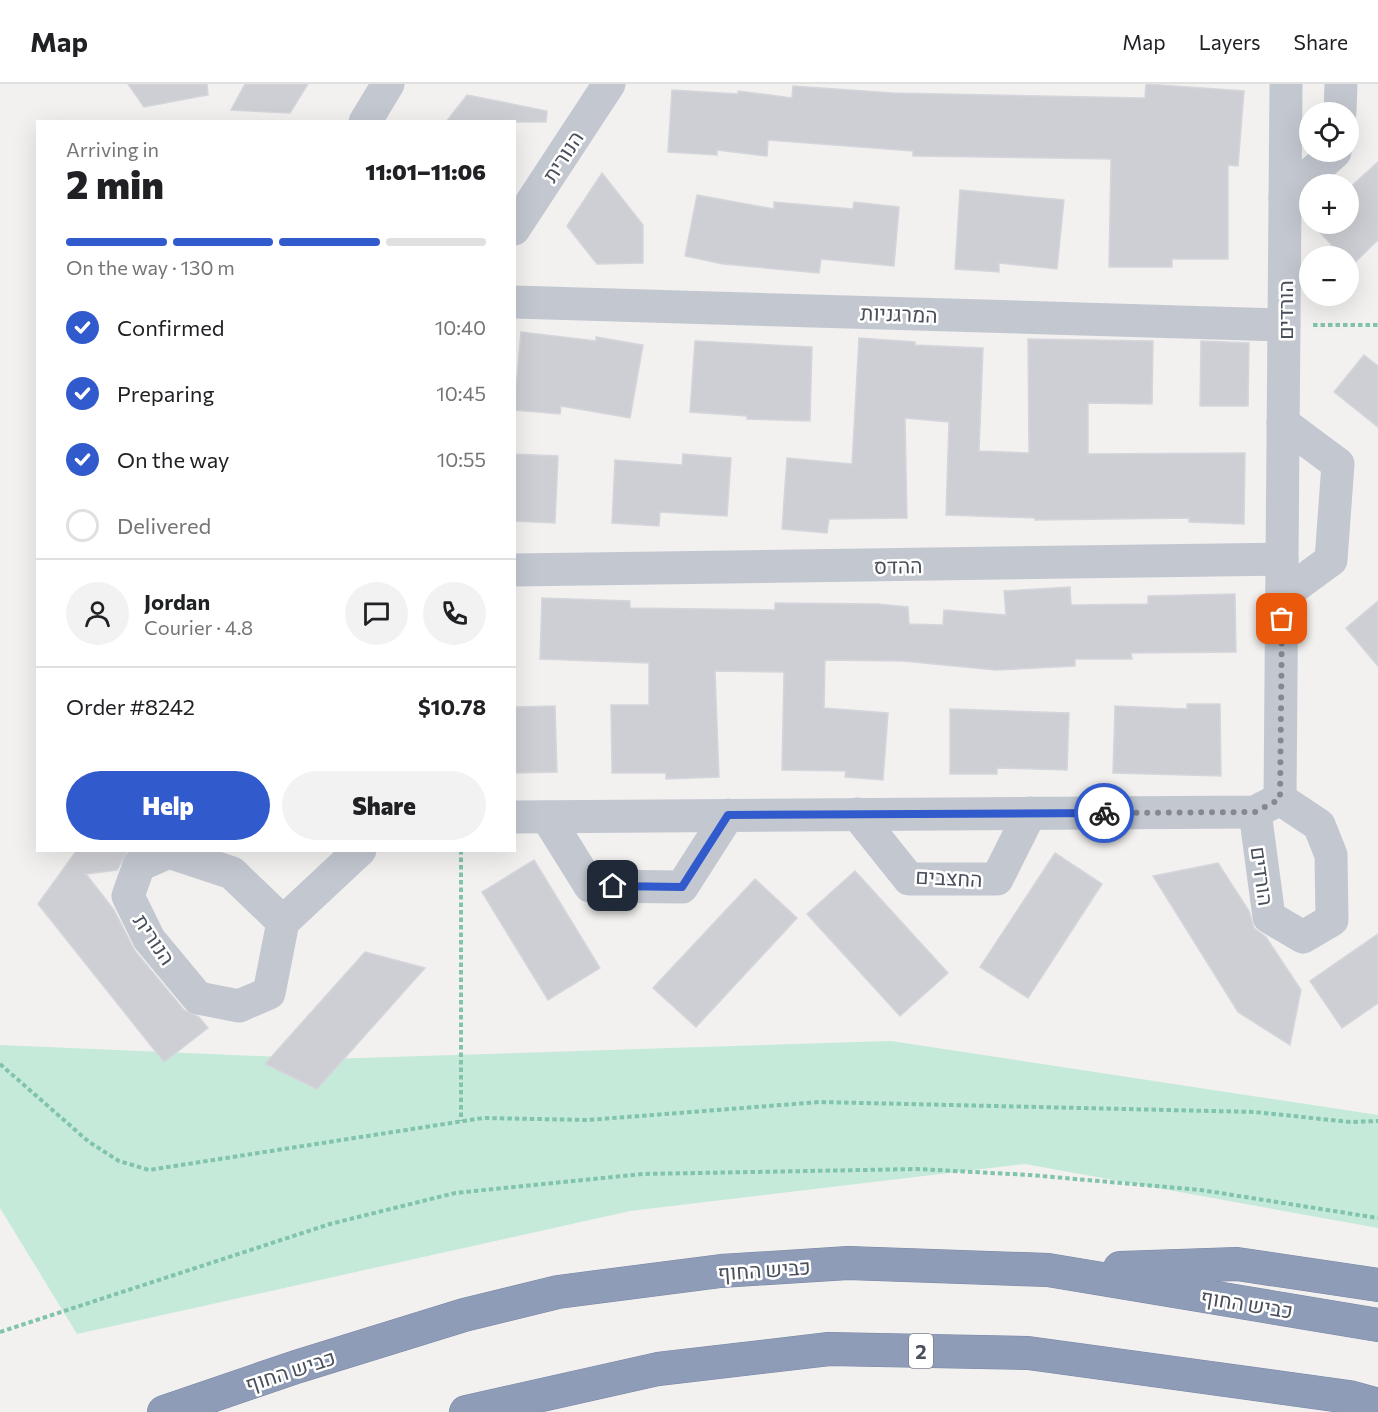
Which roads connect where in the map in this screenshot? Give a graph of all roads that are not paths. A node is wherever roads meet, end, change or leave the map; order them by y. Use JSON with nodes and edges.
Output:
{"nodes":[{"id":1,"x":388,"y":84,"type":"edge"},
{"id":2,"x":609,"y":84,"type":"edge"},
{"id":3,"x":1286,"y":84,"type":"edge"},
{"id":4,"x":1341,"y":84,"type":"edge"},
{"id":5,"x":1340,"y":102,"type":"edge"},
{"id":6,"x":366,"y":120,"type":"edge"},
{"id":7,"x":1324,"y":162,"type":"edge"},
{"id":8,"x":1285,"y":197,"type":"junction"},
{"id":9,"x":516,"y":226,"type":"edge"},
{"id":10,"x":516,"y":302,"type":"edge"},
{"id":11,"x":1284,"y":325,"type":"junction"},
{"id":12,"x":1283,"y":423,"type":"junction"},
{"id":13,"x":1282,"y":560,"type":"junction"},
{"id":14,"x":516,"y":570,"type":"edge"},
{"id":15,"x":1282,"y":596,"type":"junction"},
{"id":16,"x":1030,"y":813,"type":"junction"},
{"id":17,"x":857,"y":814,"type":"junction"},
{"id":18,"x":728,"y":815,"type":"junction"},
{"id":19,"x":516,"y":817,"type":"edge"},
{"id":20,"x":547,"y":817,"type":"junction"},
{"id":21,"x":358,"y":852,"type":"edge"},
{"id":22,"x":283,"y":922,"type":"junction"},
{"id":23,"x":1048,"y":1270,"type":"junction"},
{"id":24,"x":1378,"y":1285,"type":"edge"},
{"id":25,"x":1378,"y":1325,"type":"edge"},
{"id":26,"x":1378,"y":1405,"type":"edge"},
{"id":27,"x":164,"y":1412,"type":"edge"},
{"id":28,"x":466,"y":1412,"type":"edge"}],
"edges":[{"from":1,"to":6,"type":"street"},
{"from":2,"to":9,"type":"street","name":"הנורית"},
{"from":3,"to":8,"type":"street","name":"הורדים"},
{"from":4,"to":5,"type":"street"},
{"from":7,"to":8,"type":"street"},
{"from":8,"to":11,"type":"street","name":"הורדים"},
{"from":10,"to":11,"type":"street","name":"המרגניות"},
{"from":11,"to":12,"type":"street","name":"הורדים"},
{"from":12,"to":13,"type":"street","name":"הורדים"},
{"from":12,"to":15,"type":"street"},
{"from":13,"to":14,"type":"street","name":"ההדס"},
{"from":13,"to":15,"type":"street","name":"הורדים"},
{"from":15,"to":16,"type":"street","name":"הורדים"},
{"from":16,"to":17,"type":"street"},
{"from":16,"to":17,"type":"street","name":"החצבים"},
{"from":17,"to":18,"type":"street"},
{"from":18,"to":20,"type":"street"},
{"from":18,"to":20,"type":"street"},
{"from":19,"to":20,"type":"street"},
{"from":21,"to":22,"type":"street"},
{"from":22,"to":22,"type":"street","name":"הנורית"},
{"from":23,"to":24,"type":"highway"},
{"from":23,"to":25,"type":"highway","name":"כביש החוף"},
{"from":23,"to":27,"type":"highway","name":"כביש החוף"},
{"from":26,"to":28,"type":"highway","number":"2"}]}
